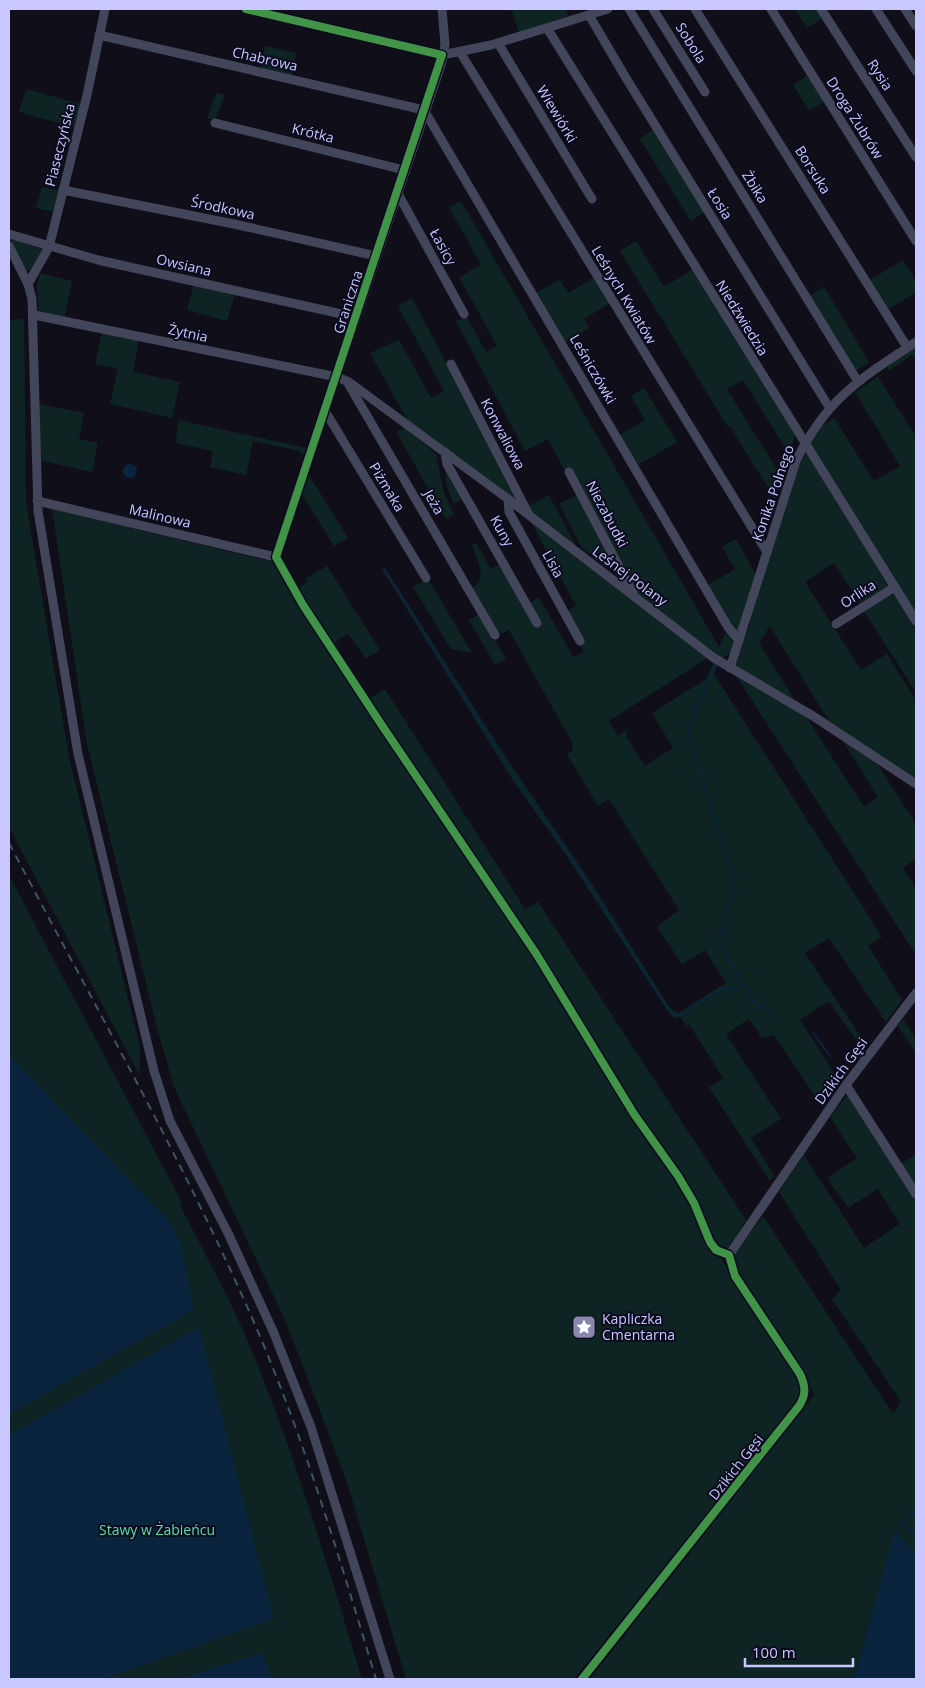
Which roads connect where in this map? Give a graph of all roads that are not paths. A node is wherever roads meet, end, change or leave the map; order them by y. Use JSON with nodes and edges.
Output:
{"nodes":[{"id":1,"x":105,"y":9,"type":"edge"},
{"id":2,"x":246,"y":9,"type":"edge"},
{"id":3,"x":442,"y":9,"type":"edge"},
{"id":4,"x":608,"y":9,"type":"edge"},
{"id":5,"x":629,"y":9,"type":"edge"},
{"id":6,"x":653,"y":9,"type":"edge"},
{"id":7,"x":695,"y":9,"type":"edge"},
{"id":8,"x":771,"y":9,"type":"edge"},
{"id":9,"x":822,"y":9,"type":"edge"},
{"id":10,"x":876,"y":9,"type":"edge"},
{"id":11,"x":905,"y":9,"type":"edge"},
{"id":12,"x":590,"y":14,"type":"junction"},
{"id":13,"x":916,"y":26,"type":"edge"},
{"id":14,"x":547,"y":28,"type":"junction"},
{"id":15,"x":99,"y":35,"type":"junction"},
{"id":16,"x":498,"y":43,"type":"junction"},
{"id":17,"x":460,"y":52,"type":"junction"},
{"id":18,"x":442,"y":55,"type":"junction"},
{"id":19,"x":916,"y":71,"type":"edge"},
{"id":20,"x":705,"y":92,"type":"dead end"},
{"id":21,"x":424,"y":110,"type":"junction"},
{"id":22,"x":215,"y":123,"type":"dead end"},
{"id":23,"x":916,"y":157,"type":"edge"},
{"id":24,"x":404,"y":170,"type":"junction"},
{"id":25,"x":63,"y":190,"type":"junction"},
{"id":26,"x":397,"y":192,"type":"junction"},
{"id":27,"x":592,"y":199,"type":"dead end"},
{"id":28,"x":9,"y":234,"type":"edge"},
{"id":29,"x":916,"y":241,"type":"edge"},
{"id":30,"x":9,"y":246,"type":"edge"},
{"id":31,"x":49,"y":247,"type":"junction"},
{"id":32,"x":376,"y":256,"type":"junction"},
{"id":33,"x":28,"y":284,"type":"junction"},
{"id":34,"x":464,"y":314,"type":"dead end"},
{"id":35,"x":34,"y":315,"type":"junction"},
{"id":36,"x":355,"y":317,"type":"junction"},
{"id":37,"x":916,"y":342,"type":"edge"},
{"id":38,"x":907,"y":348,"type":"junction"},
{"id":39,"x":451,"y":364,"type":"dead end"},
{"id":40,"x":336,"y":377,"type":"junction"},
{"id":41,"x":858,"y":380,"type":"junction"},
{"id":42,"x":349,"y":382,"type":"junction"},
{"id":43,"x":829,"y":407,"type":"junction"},
{"id":44,"x":325,"y":411,"type":"junction"},
{"id":45,"x":805,"y":443,"type":"junction"},
{"id":46,"x":445,"y":452,"type":"junction"},
{"id":47,"x":570,"y":472,"type":"dead end"},
{"id":48,"x":508,"y":499,"type":"junction"},
{"id":49,"x":37,"y":501,"type":"junction"},
{"id":50,"x":530,"y":518,"type":"junction"},
{"id":51,"x":767,"y":552,"type":"junction"},
{"id":52,"x":276,"y":557,"type":"joint"},
{"id":53,"x":426,"y":578,"type":"dead end"},
{"id":54,"x":895,"y":587,"type":"junction"},
{"id":55,"x":635,"y":596,"type":"junction"},
{"id":56,"x":916,"y":621,"type":"edge"},
{"id":57,"x":537,"y":623,"type":"dead end"},
{"id":58,"x":836,"y":624,"type":"dead end"},
{"id":59,"x":496,"y":635,"type":"dead end"},
{"id":60,"x":738,"y":640,"type":"junction"},
{"id":61,"x":580,"y":641,"type":"dead end"},
{"id":62,"x":730,"y":668,"type":"junction"},
{"id":63,"x":916,"y":784,"type":"edge"},
{"id":64,"x":916,"y":993,"type":"edge"},
{"id":65,"x":846,"y":1085,"type":"junction"},
{"id":66,"x":916,"y":1194,"type":"edge"},
{"id":67,"x":390,"y":1679,"type":"edge"},
{"id":68,"x":582,"y":1679,"type":"edge"}],
"edges":[{"from":1,"to":15,"type":"street","name":"Piaseczyńska"},
{"from":2,"to":18,"type":"street"},
{"from":3,"to":18,"type":"street","name":"Graniczna"},
{"from":4,"to":12,"type":"street"},
{"from":5,"to":41,"type":"street","name":"Żbika"},
{"from":6,"to":20,"type":"street","name":"Sobola"},
{"from":7,"to":38,"type":"street","name":"Borsuka"},
{"from":8,"to":29,"type":"street","name":"Droga Żubrów"},
{"from":9,"to":23,"type":"street","name":"Rysia"},
{"from":10,"to":19,"type":"street"},
{"from":11,"to":13,"type":"street"},
{"from":12,"to":14,"type":"street"},
{"from":12,"to":43,"type":"street","name":"Łosia"},
{"from":14,"to":16,"type":"street"},
{"from":14,"to":45,"type":"street","name":"Niedźwiedzia"},
{"from":15,"to":21,"type":"street","name":"Chabrowa"},
{"from":15,"to":25,"type":"street","name":"Piaseczyńska"},
{"from":16,"to":17,"type":"street"},
{"from":16,"to":27,"type":"street","name":"Wiewiórki"},
{"from":17,"to":18,"type":"street"},
{"from":17,"to":51,"type":"street","name":"Leśnych Kwiatów"},
{"from":18,"to":21,"type":"street","name":"Graniczna"},
{"from":21,"to":24,"type":"street","name":"Graniczna"},
{"from":21,"to":60,"type":"street","name":"Leśniczówki"},
{"from":22,"to":24,"type":"street","name":"Krótka"},
{"from":24,"to":26,"type":"street","name":"Graniczna"},
{"from":25,"to":31,"type":"street","name":"Piaseczyńska"},
{"from":25,"to":32,"type":"street","name":"Środkowa"},
{"from":26,"to":32,"type":"street","name":"Graniczna"},
{"from":26,"to":34,"type":"street","name":"Łasicy"},
{"from":28,"to":31,"type":"street","name":"Owsiana"},
{"from":30,"to":33,"type":"street"},
{"from":31,"to":33,"type":"street","name":"Piaseczyńska"},
{"from":31,"to":36,"type":"street","name":"Owsiana"},
{"from":32,"to":36,"type":"street","name":"Graniczna"},
{"from":33,"to":35,"type":"street"},
{"from":35,"to":40,"type":"street","name":"Żytnia"},
{"from":35,"to":49,"type":"street"},
{"from":36,"to":40,"type":"street","name":"Graniczna"},
{"from":37,"to":38,"type":"street","name":"Konika Polnego"},
{"from":38,"to":41,"type":"street","name":"Konika Polnego"},
{"from":39,"to":50,"type":"street","name":"Konwaliowa"},
{"from":40,"to":42,"type":"street","name":"Leśnej Polany"},
{"from":40,"to":44,"type":"street","name":"Graniczna"},
{"from":41,"to":43,"type":"street","name":"Konika Polnego"},
{"from":42,"to":46,"type":"street","name":"Leśnej Polany"},
{"from":42,"to":59,"type":"street","name":"Jeża"},
{"from":43,"to":45,"type":"street","name":"Konika Polnego"},
{"from":44,"to":52,"type":"street","name":"Graniczna"},
{"from":44,"to":53,"type":"street","name":"Piżmaka"},
{"from":45,"to":51,"type":"street","name":"Konika Polnego"},
{"from":45,"to":54,"type":"street","name":"Niedźwiedzia"},
{"from":46,"to":48,"type":"street","name":"Leśnej Polany"},
{"from":46,"to":57,"type":"street","name":"Kuny"},
{"from":47,"to":55,"type":"street","name":"Niezabudki"},
{"from":48,"to":50,"type":"street","name":"Leśnej Polany"},
{"from":48,"to":61,"type":"street","name":"Lisia"},
{"from":49,"to":52,"type":"street","name":"Malinowa"},
{"from":49,"to":67,"type":"street"},
{"from":50,"to":55,"type":"street","name":"Leśnej Polany"},
{"from":51,"to":60,"type":"street","name":"Konika Polnego"},
{"from":54,"to":56,"type":"street","name":"Niedźwiedzia"},
{"from":54,"to":58,"type":"street","name":"Orlika"},
{"from":55,"to":62,"type":"street","name":"Leśnej Polany"},
{"from":60,"to":62,"type":"street","name":"Konika Polnego"},
{"from":62,"to":63,"type":"street","name":"Leśnej Polany"},
{"from":64,"to":65,"type":"street","name":"Dzikich Gęsi"},
{"from":65,"to":66,"type":"street"},
{"from":65,"to":68,"type":"street","name":"Dzikich Gęsi"}]}
